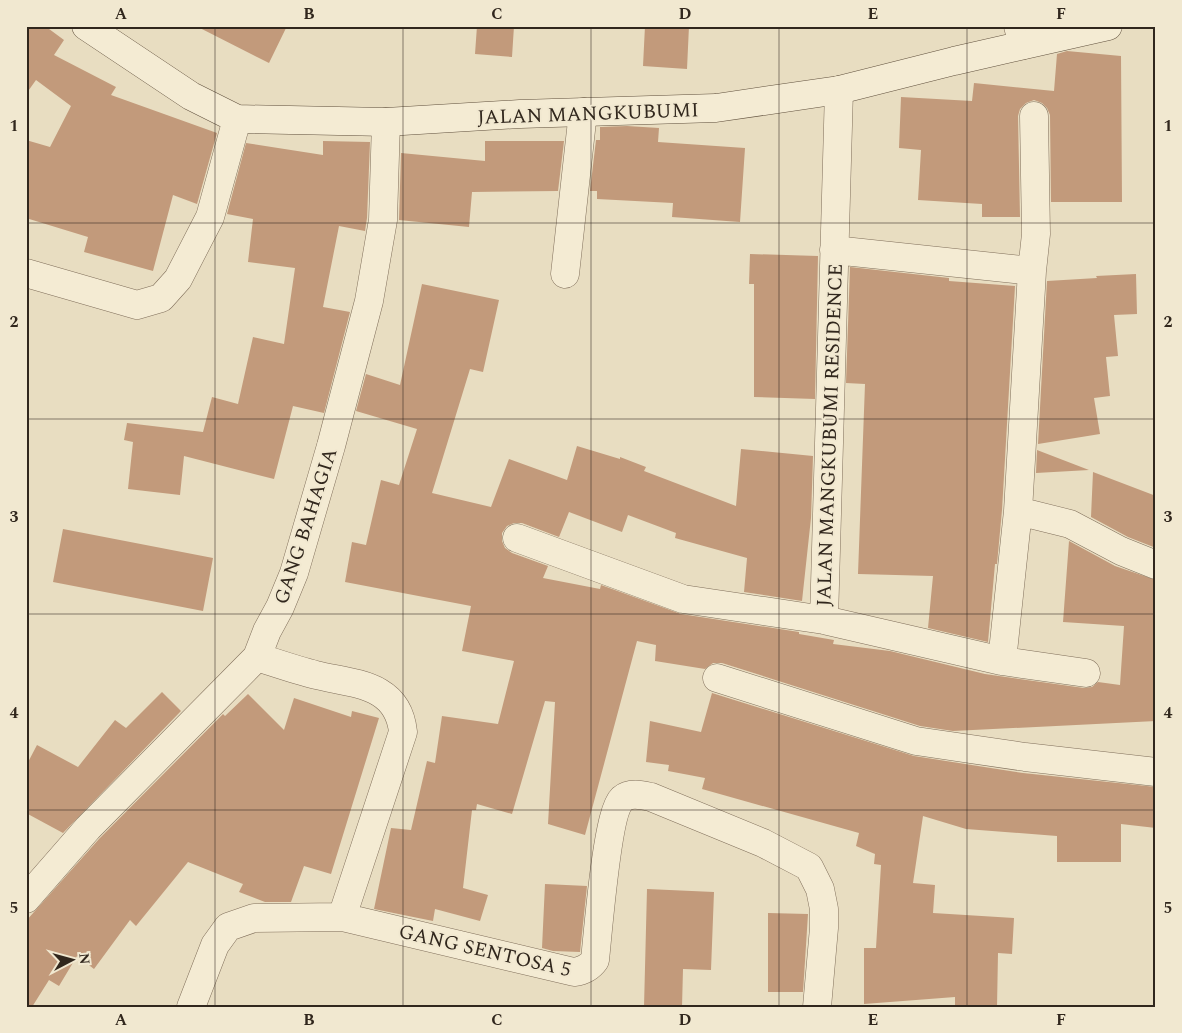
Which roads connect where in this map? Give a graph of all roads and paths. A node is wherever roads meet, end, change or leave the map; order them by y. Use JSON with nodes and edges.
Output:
{"nodes":[{"id":1,"x":86,"y":26,"type":"edge"},
{"id":2,"x":1108,"y":26,"type":"edge"},
{"id":3,"x":1020,"y":36,"type":"edge"},
{"id":4,"x":839,"y":90,"type":"junction"},
{"id":5,"x":583,"y":112,"type":"junction"},
{"id":6,"x":1034,"y":116,"type":"dead end"},
{"id":7,"x":237,"y":119,"type":"junction"},
{"id":8,"x":386,"y":122,"type":"junction"},
{"id":9,"x":834,"y":250,"type":"junction"},
{"id":10,"x":1032,"y":271,"type":"junction"},
{"id":11,"x":26,"y":273,"type":"edge"},
{"id":12,"x":566,"y":274,"type":"dead end"},
{"id":13,"x":1018,"y":511,"type":"junction"},
{"id":14,"x":517,"y":538,"type":"dead end"},
{"id":15,"x":1156,"y":565,"type":"edge"},
{"id":16,"x":824,"y":620,"type":"junction"},
{"id":17,"x":257,"y":657,"type":"junction"},
{"id":18,"x":1002,"y":661,"type":"junction"},
{"id":19,"x":1086,"y":673,"type":"dead end"},
{"id":20,"x":717,"y":678,"type":"dead end"},
{"id":21,"x":1156,"y":772,"type":"edge"},
{"id":22,"x":26,"y":899,"type":"edge"},
{"id":23,"x":342,"y":917,"type":"junction"},
{"id":24,"x":192,"y":1007,"type":"edge"},
{"id":25,"x":817,"y":1007,"type":"edge"}],
"edges":[{"from":1,"to":7,"type":"street","name":"JALAN MANGKUBUMI"},
{"from":2,"to":3,"type":"street","name":"JALAN MANGKUBUMI"},
{"from":3,"to":4,"type":"street","name":"JALAN MANGKUBUMI"},
{"from":4,"to":5,"type":"street","name":"JALAN MANGKUBUMI"},
{"from":4,"to":9,"type":"street","name":"JALAN MANGKUBUMI RESIDENCE"},
{"from":5,"to":8,"type":"street","name":"JALAN MANGKUBUMI"},
{"from":5,"to":12,"type":"street"},
{"from":6,"to":10,"type":"street"},
{"from":7,"to":8,"type":"street","name":"JALAN MANGKUBUMI"},
{"from":7,"to":11,"type":"street"},
{"from":8,"to":17,"type":"street","name":"GANG BAHAGIA"},
{"from":9,"to":10,"type":"street","name":"JALAN MANGKUBUMI RESIDENCE"},
{"from":9,"to":16,"type":"street","name":"JALAN MANGKUBUMI RESIDENCE"},
{"from":10,"to":13,"type":"street"},
{"from":13,"to":15,"type":"street"},
{"from":13,"to":18,"type":"street"},
{"from":14,"to":16,"type":"street","name":"JALAN MANGKUBUMI RESIDENCE"},
{"from":16,"to":18,"type":"street","name":"JALAN MANGKUBUMI RESIDENCE"},
{"from":17,"to":22,"type":"street","name":"GANG BAHAGIA"},
{"from":17,"to":23,"type":"street"},
{"from":18,"to":19,"type":"street","name":"JALAN MANGKUBUMI RESIDENCE"},
{"from":20,"to":21,"type":"street"},
{"from":23,"to":24,"type":"street","name":"GANG SENTOSA 5"},
{"from":23,"to":25,"type":"street","name":"GANG SENTOSA 5"}]}
